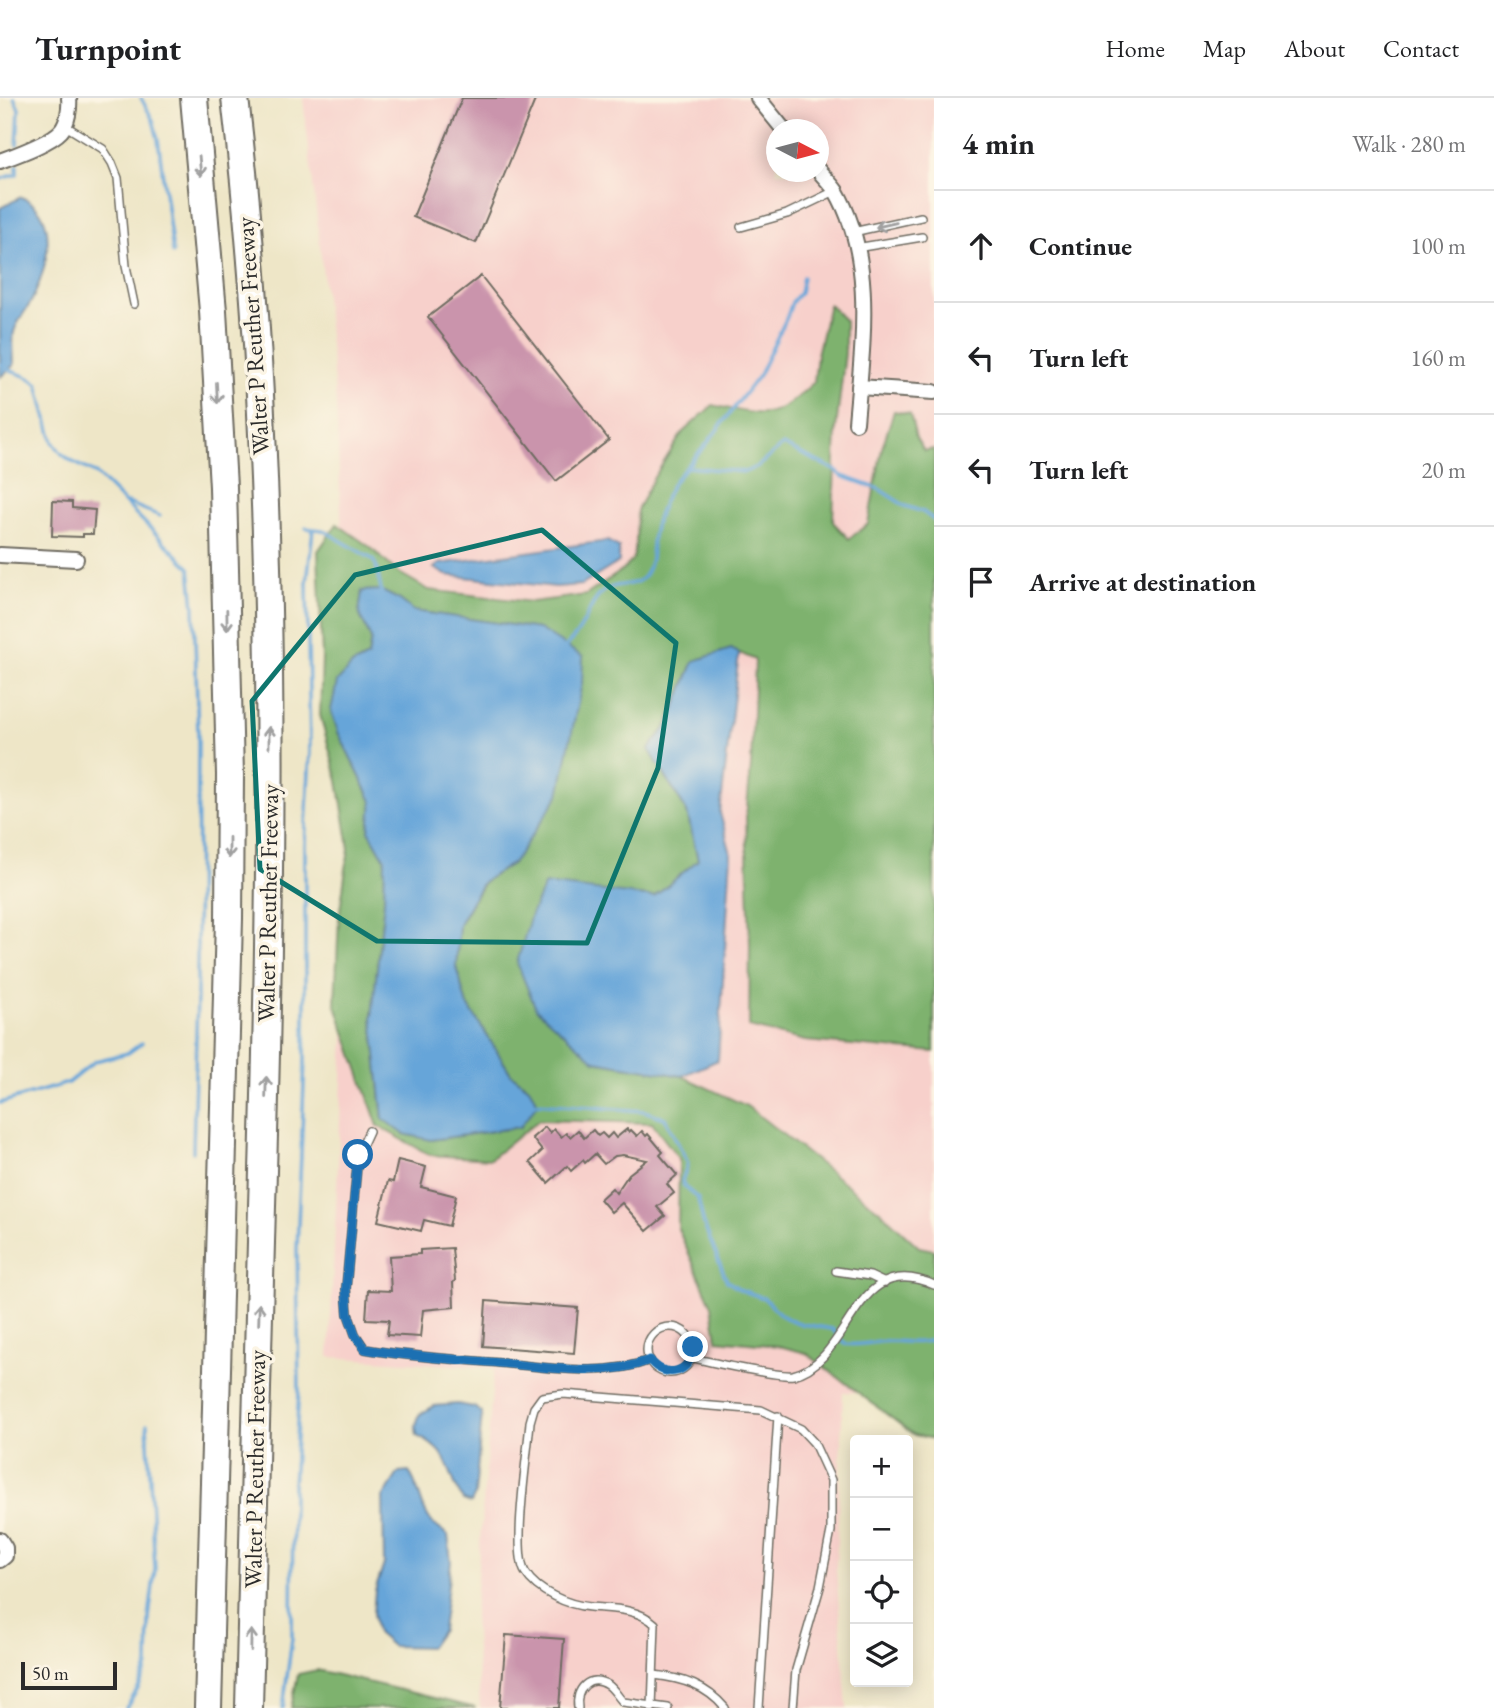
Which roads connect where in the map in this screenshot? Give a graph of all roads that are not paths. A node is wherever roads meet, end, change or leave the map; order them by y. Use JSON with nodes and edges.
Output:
{"nodes":[{"id":1,"x":69,"y":98,"type":"edge"},
{"id":2,"x":194,"y":98,"type":"edge"},
{"id":3,"x":234,"y":98,"type":"edge"},
{"id":4,"x":758,"y":98,"type":"edge"},
{"id":5,"x":776,"y":119,"type":"edge"},
{"id":6,"x":64,"y":125,"type":"junction"},
{"id":7,"x":0,"y":161,"type":"edge"},
{"id":8,"x":828,"y":182,"type":"edge"},
{"id":9,"x":835,"y":191,"type":"junction"},
{"id":10,"x":920,"y":217,"type":"dead end"},
{"id":11,"x":741,"y":227,"type":"dead end"},
{"id":12,"x":852,"y":232,"type":"junction"},
{"id":13,"x":922,"y":237,"type":"dead end"},
{"id":14,"x":855,"y":248,"type":"junction"},
{"id":15,"x":134,"y":304,"type":"dead end"},
{"id":16,"x":859,"y":387,"type":"junction"},
{"id":17,"x":934,"y":392,"type":"edge"},
{"id":18,"x":856,"y":423,"type":"dead end"},
{"id":19,"x":0,"y":555,"type":"edge"},
{"id":20,"x":76,"y":559,"type":"dead end"},
{"id":21,"x":369,"y":1131,"type":"dead end"},
{"id":22,"x":836,"y":1271,"type":"dead end"},
{"id":23,"x":885,"y":1283,"type":"junction"},
{"id":24,"x":934,"y":1285,"type":"edge"},
{"id":25,"x":691,"y":1357,"type":"junction"},
{"id":26,"x":650,"y":1360,"type":"junction"},
{"id":27,"x":778,"y":1416,"type":"junction"},
{"id":28,"x":0,"y":1540,"type":"edge"},
{"id":29,"x":0,"y":1560,"type":"edge"},
{"id":30,"x":654,"y":1675,"type":"junction"},
{"id":31,"x":623,"y":1702,"type":"junction"},
{"id":32,"x":652,"y":1707,"type":"edge"},
{"id":33,"x":208,"y":1708,"type":"edge"},
{"id":34,"x":249,"y":1708,"type":"edge"},
{"id":35,"x":578,"y":1708,"type":"edge"},
{"id":36,"x":615,"y":1708,"type":"edge"},
{"id":37,"x":668,"y":1708,"type":"edge"},
{"id":38,"x":725,"y":1708,"type":"edge"},
{"id":39,"x":759,"y":1708,"type":"edge"},
{"id":40,"x":793,"y":1708,"type":"edge"}],
"edges":[{"from":1,"to":6,"type":"street"},
{"from":2,"to":33,"type":"highway","name":"Walter P Reuther Freeway","one_way":true},
{"from":34,"to":3,"type":"highway","name":"Walter P Reuther Freeway","one_way":true},
{"from":4,"to":5,"type":"street"},
{"from":6,"to":7,"type":"street"},
{"from":6,"to":15,"type":"lane"},
{"from":8,"to":9,"type":"street"},
{"from":9,"to":11,"type":"lane"},
{"from":9,"to":12,"type":"street"},
{"from":10,"to":12,"type":"lane","one_way":true},
{"from":12,"to":14,"type":"street"},
{"from":13,"to":14,"type":"lane"},
{"from":14,"to":16,"type":"street"},
{"from":16,"to":17,"type":"street"},
{"from":16,"to":18,"type":"street"},
{"from":19,"to":20,"type":"street"},
{"from":21,"to":26,"type":"lane"},
{"from":22,"to":23,"type":"lane"},
{"from":23,"to":24,"type":"lane"},
{"from":23,"to":25,"type":"lane"},
{"from":25,"to":26,"type":"lane"},
{"from":25,"to":26,"type":"lane"},
{"from":27,"to":30,"type":"lane"},
{"from":27,"to":39,"type":"lane"},
{"from":27,"to":40,"type":"lane"},
{"from":28,"to":29,"type":"street"},
{"from":30,"to":32,"type":"lane"},
{"from":30,"to":38,"type":"lane"},
{"from":31,"to":32,"type":"lane"},
{"from":31,"to":35,"type":"lane"},
{"from":31,"to":36,"type":"lane"},
{"from":32,"to":37,"type":"lane"}]}
